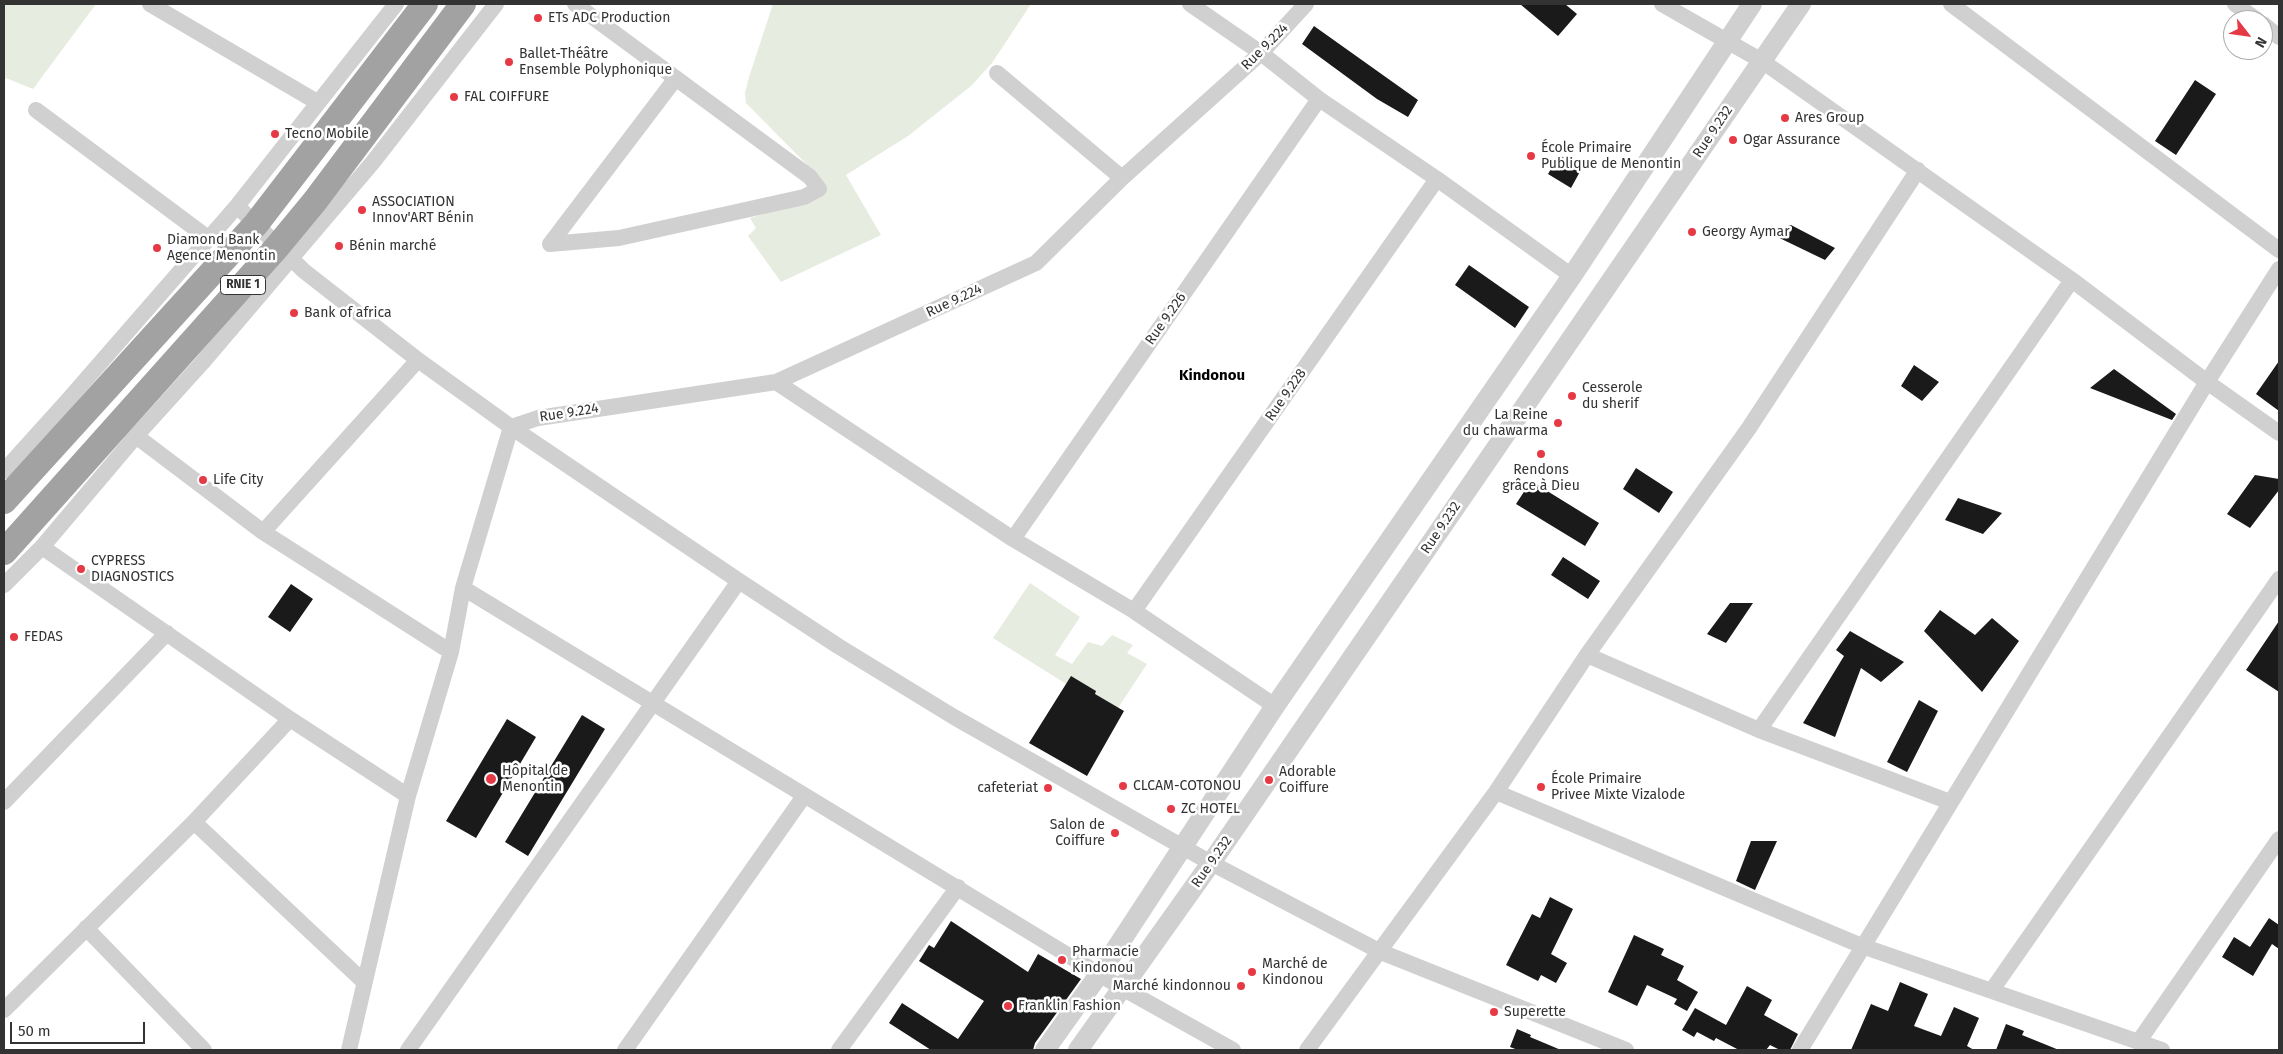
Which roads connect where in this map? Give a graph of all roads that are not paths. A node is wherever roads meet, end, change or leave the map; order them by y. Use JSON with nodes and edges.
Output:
{"nodes":[{"id":1,"x":150,"y":4,"type":"edge"},
{"id":2,"x":396,"y":4,"type":"edge"},
{"id":3,"x":425,"y":4,"type":"edge"},
{"id":4,"x":462,"y":4,"type":"edge"},
{"id":5,"x":496,"y":4,"type":"edge"},
{"id":6,"x":575,"y":4,"type":"edge"},
{"id":7,"x":1190,"y":4,"type":"edge"},
{"id":8,"x":1306,"y":4,"type":"edge"},
{"id":9,"x":1662,"y":4,"type":"edge"},
{"id":10,"x":1752,"y":4,"type":"edge"},
{"id":11,"x":1802,"y":4,"type":"edge"},
{"id":12,"x":1951,"y":4,"type":"edge"},
{"id":13,"x":1726,"y":41,"type":"junction"},
{"id":14,"x":1261,"y":53,"type":"junction"},
{"id":15,"x":1762,"y":61,"type":"junction"},
{"id":16,"x":998,"y":73,"type":"dead end"},
{"id":17,"x":676,"y":78,"type":"junction"},
{"id":18,"x":1320,"y":98,"type":"junction"},
{"id":19,"x":317,"y":102,"type":"junction"},
{"id":20,"x":36,"y":110,"type":"dead end"},
{"id":21,"x":1918,"y":170,"type":"junction"},
{"id":22,"x":1122,"y":178,"type":"junction"},
{"id":23,"x":1437,"y":178,"type":"junction"},
{"id":24,"x":237,"y":206,"type":"junction"},
{"id":25,"x":256,"y":224,"type":"junction"},
{"id":26,"x":208,"y":238,"type":"junction"},
{"id":27,"x":2279,"y":250,"type":"edge"},
{"id":28,"x":283,"y":253,"type":"junction"},
{"id":29,"x":2279,"y":269,"type":"edge"},
{"id":30,"x":1572,"y":276,"type":"junction"},
{"id":31,"x":2072,"y":280,"type":"junction"},
{"id":32,"x":418,"y":360,"type":"junction"},
{"id":33,"x":776,"y":382,"type":"junction"},
{"id":34,"x":2207,"y":382,"type":"junction"},
{"id":35,"x":511,"y":427,"type":"junction"},
{"id":36,"x":2279,"y":433,"type":"edge"},
{"id":37,"x":136,"y":436,"type":"junction"},
{"id":38,"x":4,"y":471,"type":"edge"},
{"id":39,"x":4,"y":501,"type":"edge"},
{"id":40,"x":263,"y":532,"type":"junction"},
{"id":41,"x":1013,"y":539,"type":"junction"},
{"id":42,"x":42,"y":547,"type":"junction"},
{"id":43,"x":4,"y":552,"type":"edge"},
{"id":44,"x":2279,"y":579,"type":"edge"},
{"id":45,"x":739,"y":581,"type":"junction"},
{"id":46,"x":4,"y":585,"type":"edge"},
{"id":47,"x":463,"y":588,"type":"junction"},
{"id":48,"x":1134,"y":611,"type":"junction"},
{"id":49,"x":167,"y":633,"type":"junction"},
{"id":50,"x":451,"y":652,"type":"junction"},
{"id":51,"x":1587,"y":654,"type":"junction"},
{"id":52,"x":652,"y":704,"type":"junction"},
{"id":53,"x":1275,"y":706,"type":"junction"},
{"id":54,"x":290,"y":719,"type":"junction"},
{"id":55,"x":1759,"y":730,"type":"junction"},
{"id":56,"x":1496,"y":792,"type":"junction"},
{"id":57,"x":408,"y":796,"type":"junction"},
{"id":58,"x":804,"y":796,"type":"junction"},
{"id":59,"x":4,"y":802,"type":"edge"},
{"id":60,"x":1950,"y":802,"type":"junction"},
{"id":61,"x":194,"y":822,"type":"junction"},
{"id":62,"x":2279,"y":840,"type":"edge"},
{"id":63,"x":1182,"y":847,"type":"junction"},
{"id":64,"x":1211,"y":863,"type":"junction"},
{"id":65,"x":958,"y":887,"type":"junction"},
{"id":66,"x":86,"y":928,"type":"junction"},
{"id":67,"x":1862,"y":946,"type":"junction"},
{"id":68,"x":1381,"y":952,"type":"junction"},
{"id":69,"x":1100,"y":973,"type":"junction"},
{"id":70,"x":364,"y":982,"type":"junction"},
{"id":71,"x":1122,"y":988,"type":"junction"},
{"id":72,"x":1992,"y":990,"type":"junction"},
{"id":73,"x":4,"y":1010,"type":"edge"},
{"id":74,"x":2139,"y":1041,"type":"junction"},
{"id":75,"x":204,"y":1050,"type":"edge"},
{"id":76,"x":349,"y":1050,"type":"edge"},
{"id":77,"x":408,"y":1050,"type":"edge"},
{"id":78,"x":625,"y":1050,"type":"edge"},
{"id":79,"x":839,"y":1050,"type":"edge"},
{"id":80,"x":1045,"y":1050,"type":"edge"},
{"id":81,"x":1078,"y":1050,"type":"edge"},
{"id":82,"x":1233,"y":1050,"type":"edge"},
{"id":83,"x":1307,"y":1050,"type":"edge"},
{"id":84,"x":1626,"y":1050,"type":"edge"},
{"id":85,"x":1800,"y":1050,"type":"edge"},
{"id":86,"x":2162,"y":1050,"type":"edge"}],
"edges":[{"from":1,"to":19,"type":"street"},
{"from":2,"to":19,"type":"street"},
{"from":3,"to":25,"type":"highway","number":"RNIE 1"},
{"from":4,"to":28,"type":"highway","number":"RNIE 1"},
{"from":5,"to":28,"type":"street"},
{"from":6,"to":17,"type":"street"},
{"from":7,"to":14,"type":"street"},
{"from":8,"to":14,"type":"street","name":"Rue 9.224"},
{"from":9,"to":13,"type":"street"},
{"from":10,"to":13,"type":"street"},
{"from":11,"to":15,"type":"street","name":"Rue 9.232"},
{"from":12,"to":27,"type":"street"},
{"from":13,"to":15,"type":"street"},
{"from":13,"to":30,"type":"street"},
{"from":14,"to":18,"type":"street"},
{"from":14,"to":22,"type":"street","name":"Rue 9.224"},
{"from":15,"to":21,"type":"street"},
{"from":15,"to":64,"type":"street","name":"Rue 9.232"},
{"from":16,"to":22,"type":"street"},
{"from":17,"to":17,"type":"street"},
{"from":18,"to":23,"type":"street"},
{"from":18,"to":41,"type":"street","name":"Rue 9.226"},
{"from":19,"to":24,"type":"street"},
{"from":20,"to":26,"type":"street"},
{"from":21,"to":31,"type":"street"},
{"from":21,"to":51,"type":"street"},
{"from":22,"to":33,"type":"street","name":"Rue 9.224"},
{"from":23,"to":30,"type":"street"},
{"from":23,"to":48,"type":"street","name":"Rue 9.228"},
{"from":24,"to":25,"type":"street"},
{"from":24,"to":26,"type":"street"},
{"from":25,"to":28,"type":"street"},
{"from":25,"to":39,"type":"highway","number":"RNIE 1"},
{"from":26,"to":38,"type":"street"},
{"from":28,"to":32,"type":"street"},
{"from":28,"to":37,"type":"street"},
{"from":28,"to":43,"type":"highway","number":"RNIE 1"},
{"from":29,"to":34,"type":"street"},
{"from":30,"to":53,"type":"street"},
{"from":31,"to":34,"type":"street"},
{"from":31,"to":55,"type":"street"},
{"from":32,"to":35,"type":"street"},
{"from":32,"to":40,"type":"street"},
{"from":33,"to":35,"type":"street","name":"Rue 9.224"},
{"from":33,"to":41,"type":"street"},
{"from":34,"to":36,"type":"street"},
{"from":34,"to":60,"type":"street"},
{"from":35,"to":45,"type":"street"},
{"from":35,"to":47,"type":"street"},
{"from":37,"to":40,"type":"street"},
{"from":37,"to":42,"type":"street"},
{"from":40,"to":50,"type":"street"},
{"from":41,"to":48,"type":"street"},
{"from":42,"to":46,"type":"street"},
{"from":42,"to":49,"type":"street"},
{"from":44,"to":72,"type":"street"},
{"from":45,"to":52,"type":"street"},
{"from":45,"to":63,"type":"street"},
{"from":47,"to":50,"type":"street"},
{"from":47,"to":52,"type":"street"},
{"from":48,"to":53,"type":"street"},
{"from":49,"to":54,"type":"street"},
{"from":49,"to":59,"type":"street"},
{"from":50,"to":57,"type":"street"},
{"from":51,"to":55,"type":"street"},
{"from":51,"to":56,"type":"street"},
{"from":52,"to":58,"type":"street"},
{"from":52,"to":77,"type":"street"},
{"from":53,"to":63,"type":"street"},
{"from":54,"to":57,"type":"street"},
{"from":54,"to":61,"type":"street"},
{"from":55,"to":60,"type":"street"},
{"from":56,"to":67,"type":"street"},
{"from":56,"to":68,"type":"street"},
{"from":57,"to":70,"type":"street"},
{"from":58,"to":65,"type":"street"},
{"from":58,"to":78,"type":"street"},
{"from":60,"to":67,"type":"street"},
{"from":61,"to":66,"type":"street"},
{"from":61,"to":70,"type":"street"},
{"from":62,"to":74,"type":"street"},
{"from":63,"to":64,"type":"street"},
{"from":63,"to":69,"type":"street"},
{"from":64,"to":68,"type":"street"},
{"from":64,"to":71,"type":"street","name":"Rue 9.232"},
{"from":65,"to":69,"type":"street"},
{"from":65,"to":79,"type":"street"},
{"from":66,"to":73,"type":"street"},
{"from":66,"to":75,"type":"street"},
{"from":67,"to":72,"type":"street"},
{"from":67,"to":85,"type":"street"},
{"from":68,"to":83,"type":"street"},
{"from":68,"to":84,"type":"street"},
{"from":69,"to":71,"type":"street"},
{"from":69,"to":80,"type":"street"},
{"from":70,"to":76,"type":"street"},
{"from":71,"to":81,"type":"street","name":"Rue 9.232"},
{"from":71,"to":82,"type":"street"},
{"from":72,"to":74,"type":"street"},
{"from":74,"to":86,"type":"street"}]}
